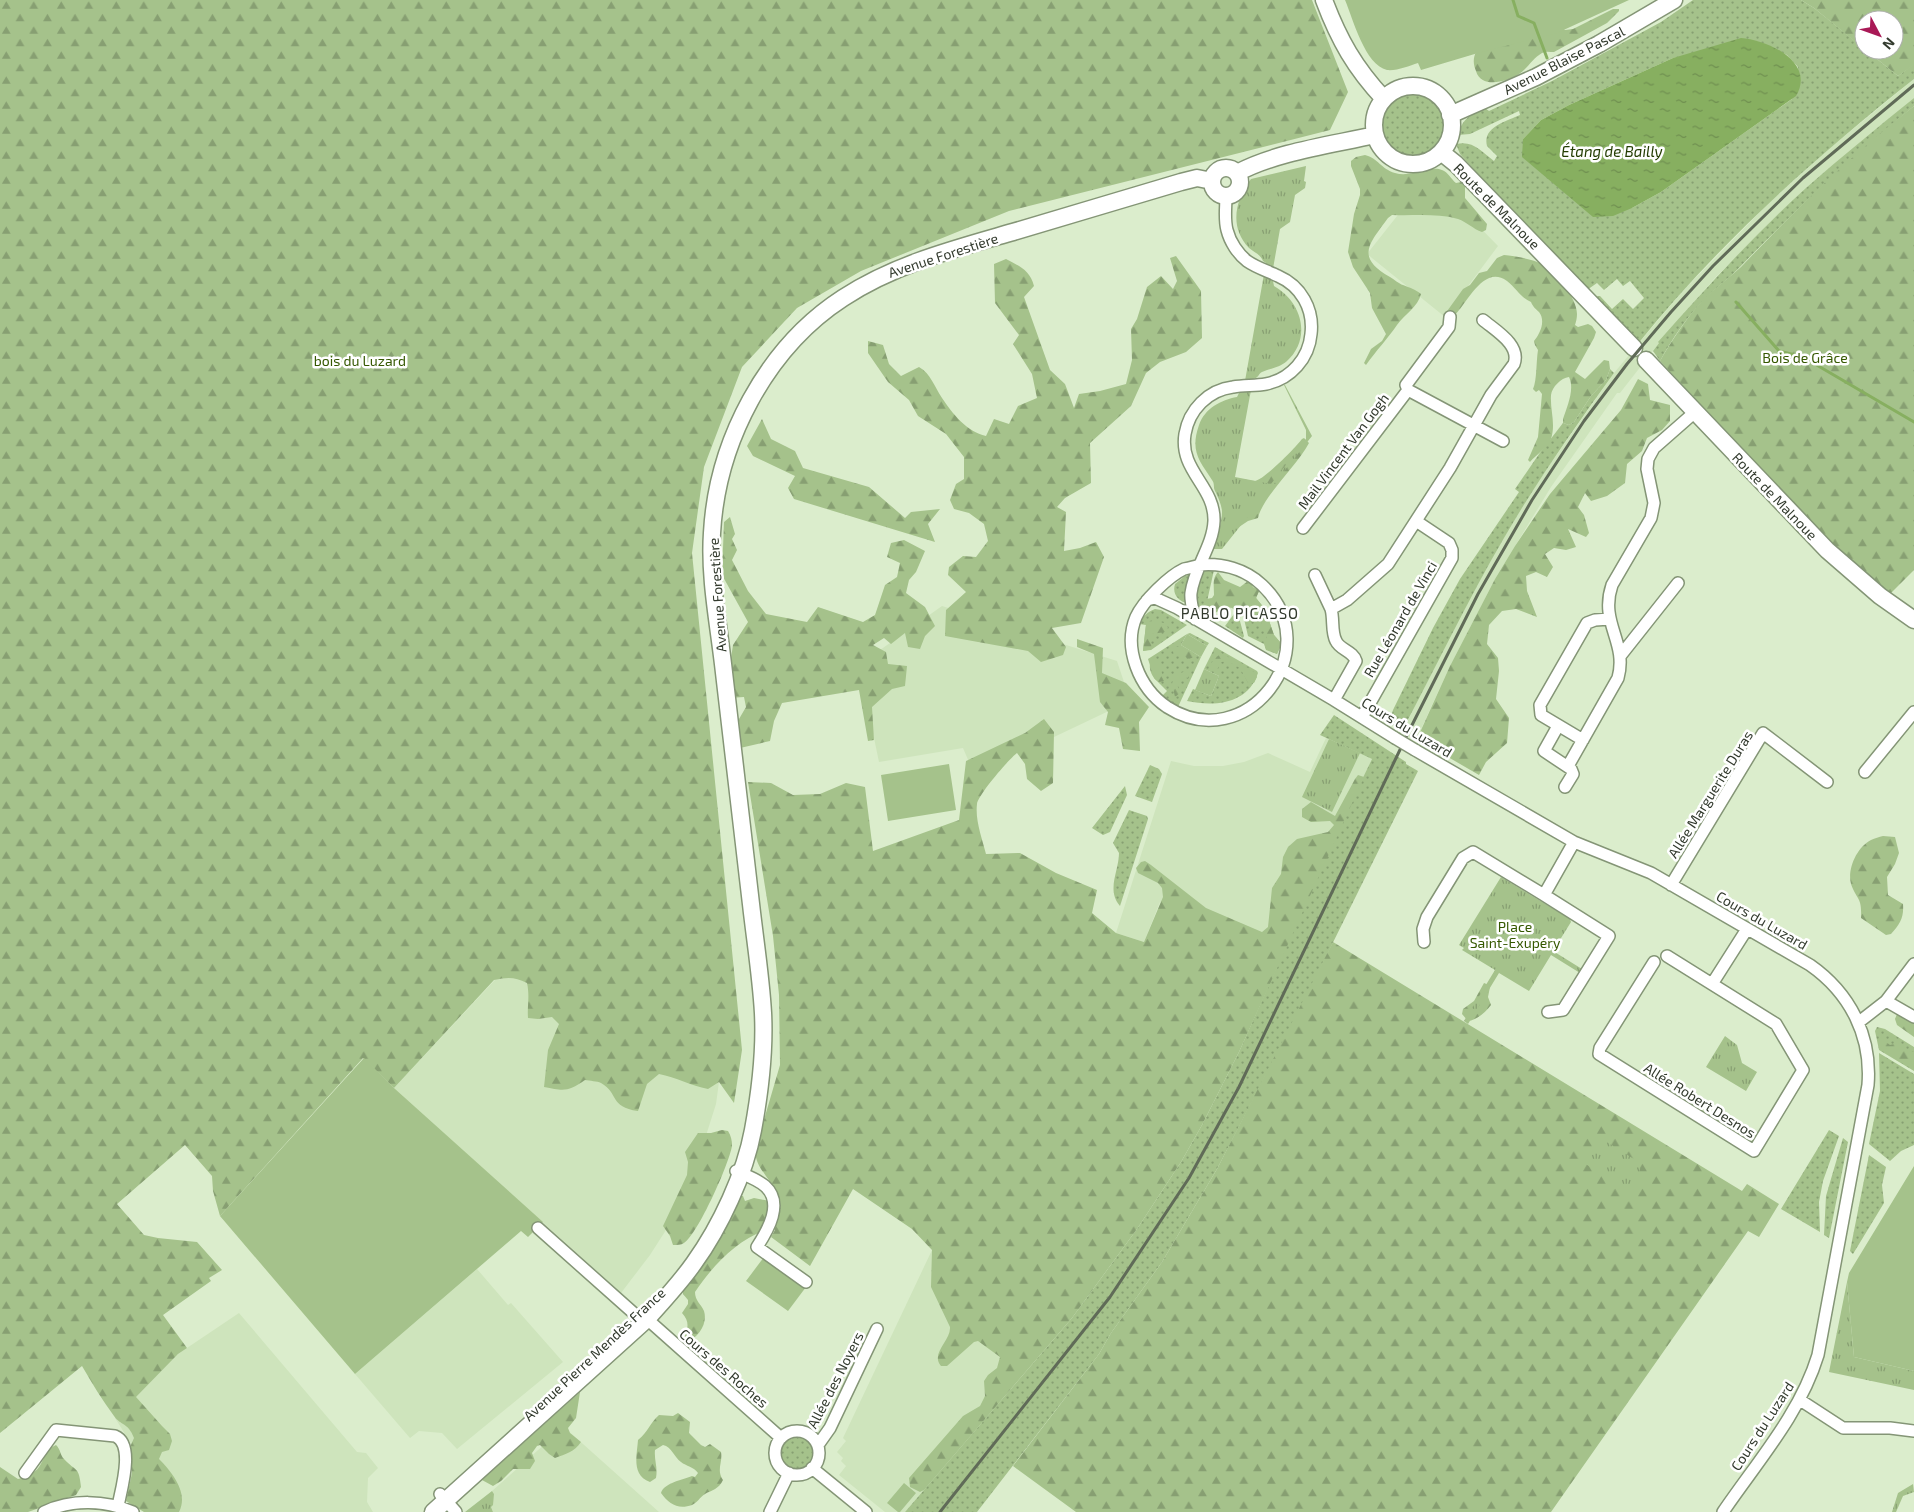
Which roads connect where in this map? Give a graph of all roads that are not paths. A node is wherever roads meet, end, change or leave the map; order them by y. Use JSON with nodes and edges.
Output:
{"nodes":[{"id":1,"x":1324,"y":0,"type":"edge"},
{"id":2,"x":1674,"y":0,"type":"edge"},
{"id":3,"x":1384,"y":98,"type":"junction"},
{"id":4,"x":1450,"y":115,"type":"junction"},
{"id":5,"x":1375,"y":135,"type":"junction"},
{"id":6,"x":1441,"y":152,"type":"junction"},
{"id":7,"x":1237,"y":173,"type":"junction"},
{"id":8,"x":1212,"y":182,"type":"junction"},
{"id":9,"x":1226,"y":196,"type":"junction"},
{"id":10,"x":1450,"y":317,"type":"dead end"},
{"id":11,"x":1484,"y":320,"type":"dead end"},
{"id":12,"x":1408,"y":390,"type":"junction"},
{"id":13,"x":1695,"y":412,"type":"junction"},
{"id":14,"x":1474,"y":425,"type":"junction"},
{"id":15,"x":1503,"y":441,"type":"dead end"},
{"id":16,"x":1416,"y":521,"type":"junction"},
{"id":17,"x":1303,"y":528,"type":"dead end"},
{"id":18,"x":1199,"y":565,"type":"junction"},
{"id":19,"x":1314,"y":575,"type":"dead end"},
{"id":20,"x":1173,"y":576,"type":"junction"},
{"id":21,"x":1678,"y":583,"type":"dead end"},
{"id":22,"x":1147,"y":600,"type":"junction"},
{"id":23,"x":1177,"y":608,"type":"junction"},
{"id":24,"x":1331,"y":609,"type":"junction"},
{"id":25,"x":1195,"y":618,"type":"junction"},
{"id":26,"x":1610,"y":619,"type":"junction"},
{"id":27,"x":1914,"y":620,"type":"edge"},
{"id":28,"x":1621,"y":655,"type":"junction"},
{"id":29,"x":1281,"y":669,"type":"junction"},
{"id":30,"x":1334,"y":700,"type":"junction"},
{"id":31,"x":1914,"y":712,"type":"edge"},
{"id":32,"x":1362,"y":717,"type":"junction"},
{"id":33,"x":1558,"y":726,"type":"junction"},
{"id":34,"x":1583,"y":740,"type":"junction"},
{"id":35,"x":1568,"y":766,"type":"junction"},
{"id":36,"x":1864,"y":772,"type":"dead end"},
{"id":37,"x":1827,"y":782,"type":"dead end"},
{"id":38,"x":1565,"y":787,"type":"dead end"},
{"id":39,"x":1574,"y":842,"type":"junction"},
{"id":40,"x":1671,"y":885,"type":"junction"},
{"id":41,"x":1544,"y":895,"type":"junction"},
{"id":42,"x":1747,"y":929,"type":"junction"},
{"id":43,"x":1424,"y":942,"type":"dead end"},
{"id":44,"x":1667,"y":956,"type":"dead end"},
{"id":45,"x":1654,"y":962,"type":"dead end"},
{"id":46,"x":1914,"y":964,"type":"edge"},
{"id":47,"x":1712,"y":984,"type":"junction"},
{"id":48,"x":1886,"y":1001,"type":"junction"},
{"id":49,"x":1548,"y":1012,"type":"dead end"},
{"id":50,"x":1914,"y":1017,"type":"edge"},
{"id":51,"x":1859,"y":1022,"type":"junction"},
{"id":52,"x":760,"y":1083,"type":"joint"},
{"id":53,"x":738,"y":1172,"type":"junction"},
{"id":54,"x":538,"y":1228,"type":"dead end"},
{"id":55,"x":806,"y":1282,"type":"dead end"},
{"id":56,"x":643,"y":1318,"type":"junction"},
{"id":57,"x":877,"y":1328,"type":"dead end"},
{"id":58,"x":1800,"y":1400,"type":"junction"},
{"id":59,"x":1914,"y":1431,"type":"edge"},
{"id":60,"x":781,"y":1438,"type":"junction"},
{"id":61,"x":818,"y":1445,"type":"junction"},
{"id":62,"x":812,"y":1468,"type":"junction"},
{"id":63,"x":25,"y":1473,"type":"dead end"},
{"id":64,"x":789,"y":1473,"type":"junction"},
{"id":65,"x":447,"y":1502,"type":"edge"},
{"id":66,"x":118,"y":1506,"type":"junction"},
{"id":67,"x":1725,"y":1509,"type":"edge"},
{"id":68,"x":426,"y":1511,"type":"edge"},
{"id":69,"x":44,"y":1512,"type":"edge"},
{"id":70,"x":133,"y":1512,"type":"edge"},
{"id":71,"x":770,"y":1512,"type":"edge"},
{"id":72,"x":866,"y":1512,"type":"edge"},
{"id":73,"x":1738,"y":1512,"type":"edge"}],
"edges":[{"from":1,"to":3,"type":"street"},
{"from":2,"to":4,"type":"street","name":"Avenue Blaise Pascal"},
{"from":3,"to":4,"type":"street"},
{"from":3,"to":5,"type":"street"},
{"from":4,"to":6,"type":"street"},
{"from":5,"to":6,"type":"street"},
{"from":5,"to":7,"type":"street"},
{"from":6,"to":13,"type":"street","name":"Route de Malnoue"},
{"from":7,"to":8,"type":"street"},
{"from":7,"to":9,"type":"street"},
{"from":8,"to":9,"type":"street"},
{"from":8,"to":52,"type":"street","name":"Avenue Forestière"},
{"from":9,"to":18,"type":"street"},
{"from":10,"to":12,"type":"street","name":"Mail Vincent Van Gogh"},
{"from":11,"to":14,"type":"street"},
{"from":12,"to":14,"type":"street"},
{"from":12,"to":17,"type":"street","name":"Mail Vincent Van Gogh"},
{"from":13,"to":26,"type":"street"},
{"from":13,"to":27,"type":"street","name":"Route de Malnoue"},
{"from":14,"to":15,"type":"street"},
{"from":14,"to":16,"type":"street"},
{"from":16,"to":24,"type":"street"},
{"from":16,"to":32,"type":"street","name":"Rue Léonard de Vinci"},
{"from":18,"to":20,"type":"street"},
{"from":18,"to":25,"type":"street"},
{"from":18,"to":29,"type":"street"},
{"from":19,"to":24,"type":"street","name":"Rue Léonard de Vinci"},
{"from":20,"to":22,"type":"street"},
{"from":20,"to":23,"type":"street"},
{"from":21,"to":28,"type":"street"},
{"from":22,"to":23,"type":"street","name":"Cours du Luzard"},
{"from":22,"to":29,"type":"street"},
{"from":23,"to":25,"type":"street","name":"Cours du Luzard"},
{"from":24,"to":30,"type":"street","name":"Rue Léonard de Vinci"},
{"from":25,"to":29,"type":"street","name":"Cours du Luzard"},
{"from":26,"to":28,"type":"street"},
{"from":26,"to":33,"type":"street"},
{"from":28,"to":34,"type":"street"},
{"from":29,"to":30,"type":"street","name":"Cours du Luzard"},
{"from":30,"to":32,"type":"street","name":"Cours du Luzard"},
{"from":31,"to":36,"type":"street"},
{"from":32,"to":39,"type":"street","name":"Cours du Luzard","bridge":true},
{"from":33,"to":34,"type":"street"},
{"from":33,"to":35,"type":"street"},
{"from":34,"to":35,"type":"street"},
{"from":35,"to":38,"type":"street"},
{"from":37,"to":40,"type":"street","name":"Allée Marguerite Duras"},
{"from":39,"to":40,"type":"street","name":"Cours du Luzard"},
{"from":39,"to":41,"type":"street"},
{"from":40,"to":42,"type":"street","name":"Cours du Luzard"},
{"from":41,"to":43,"type":"street"},
{"from":41,"to":49,"type":"street"},
{"from":42,"to":47,"type":"street"},
{"from":42,"to":51,"type":"street","name":"Cours du Luzard"},
{"from":44,"to":47,"type":"street","name":"Allée Robert Desnos"},
{"from":45,"to":47,"type":"street","name":"Allée Robert Desnos"},
{"from":46,"to":48,"type":"street"},
{"from":48,"to":50,"type":"street"},
{"from":48,"to":51,"type":"street"},
{"from":51,"to":58,"type":"street","name":"Cours du Luzard"},
{"from":52,"to":53,"type":"street","name":"Avenue Pierre Mendès France"},
{"from":53,"to":55,"type":"street"},
{"from":53,"to":56,"type":"street","name":"Avenue Pierre Mendès France"},
{"from":54,"to":56,"type":"street","name":"Cours des Roches"},
{"from":56,"to":60,"type":"street","name":"Cours des Roches"},
{"from":56,"to":65,"type":"street","name":"Avenue Pierre Mendès France"},
{"from":57,"to":61,"type":"street","name":"Allée des Noyers"},
{"from":58,"to":59,"type":"street"},
{"from":58,"to":67,"type":"street","name":"Cours du Luzard"},
{"from":60,"to":61,"type":"street"},
{"from":60,"to":64,"type":"street"},
{"from":61,"to":62,"type":"street"},
{"from":62,"to":64,"type":"street"},
{"from":62,"to":72,"type":"street"},
{"from":63,"to":66,"type":"street"},
{"from":64,"to":71,"type":"street"},
{"from":65,"to":68,"type":"street","name":"Avenue Pierre Mendès France"},
{"from":66,"to":69,"type":"street"},
{"from":66,"to":70,"type":"street"},
{"from":67,"to":73,"type":"street"}]}
